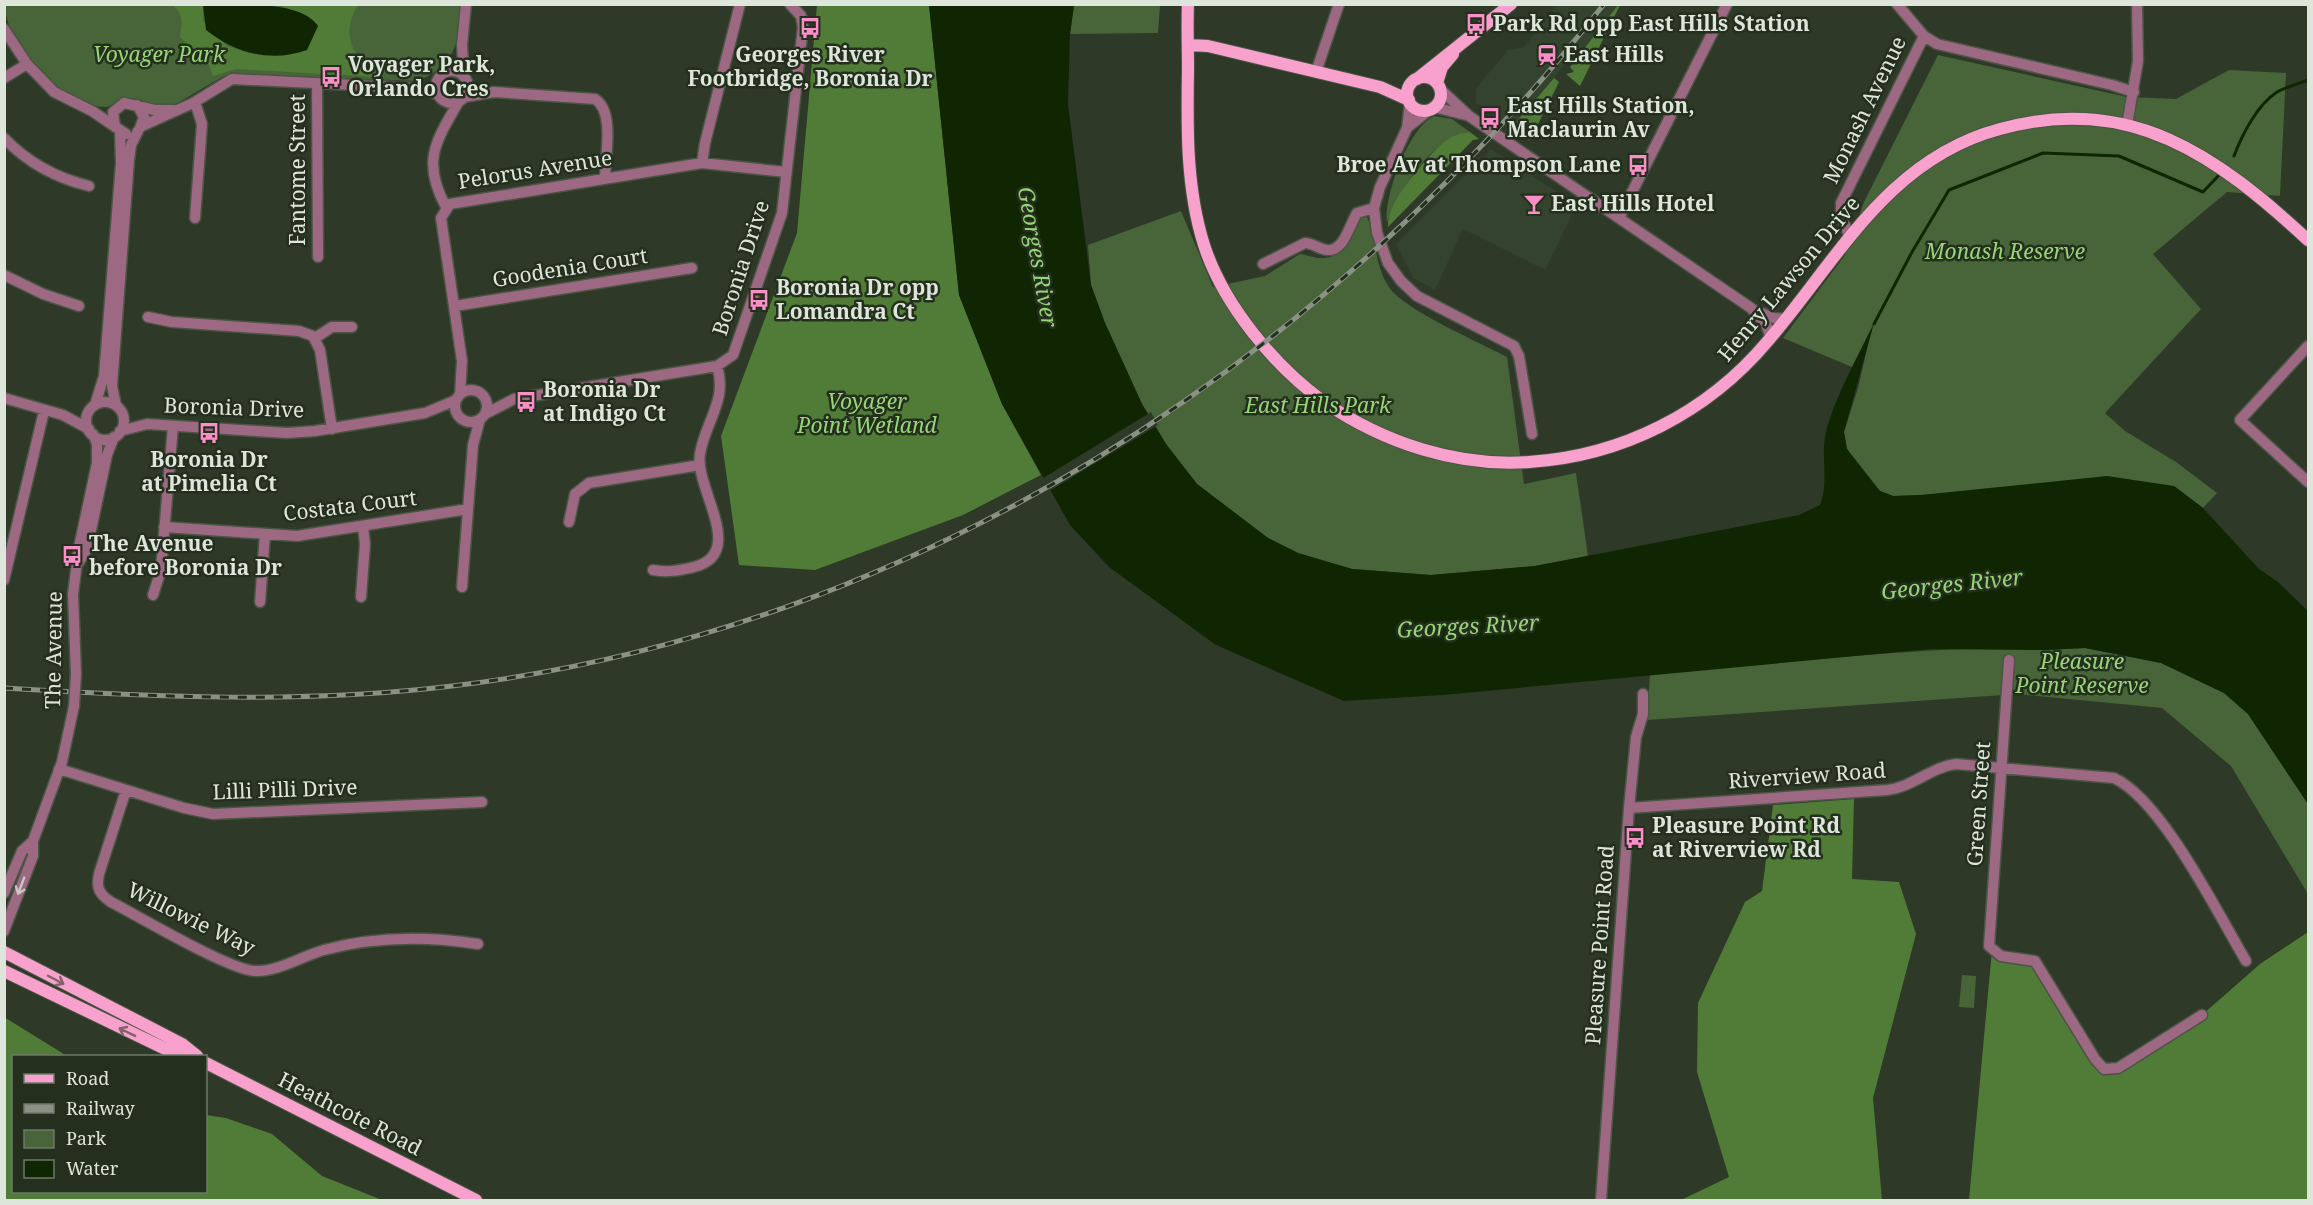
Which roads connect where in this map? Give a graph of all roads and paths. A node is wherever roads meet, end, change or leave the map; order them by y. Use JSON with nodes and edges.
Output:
{"nodes":[{"id":1,"x":466,"y":4,"type":"edge"},
{"id":2,"x":740,"y":4,"type":"edge"},
{"id":3,"x":1188,"y":4,"type":"edge"},
{"id":4,"x":1340,"y":4,"type":"edge"},
{"id":5,"x":1511,"y":4,"type":"edge"},
{"id":6,"x":1727,"y":4,"type":"edge"},
{"id":7,"x":1898,"y":4,"type":"edge"},
{"id":8,"x":2137,"y":4,"type":"edge"},
{"id":9,"x":792,"y":6,"type":"edge"},
{"id":10,"x":4,"y":29,"type":"edge"},
{"id":11,"x":1924,"y":36,"type":"junction"},
{"id":12,"x":1462,"y":44,"type":"junction"},
{"id":13,"x":462,"y":45,"type":"junction"},
{"id":14,"x":1188,"y":45,"type":"junction"},
{"id":15,"x":27,"y":64,"type":"junction"},
{"id":16,"x":448,"y":71,"type":"junction"},
{"id":17,"x":1317,"y":72,"type":"junction"},
{"id":18,"x":4,"y":78,"type":"edge"},
{"id":19,"x":438,"y":78,"type":"junction"},
{"id":20,"x":465,"y":79,"type":"junction"},
{"id":21,"x":1414,"y":80,"type":"junction"},
{"id":22,"x":317,"y":83,"type":"junction"},
{"id":23,"x":1438,"y":86,"type":"junction"},
{"id":24,"x":1380,"y":87,"type":"junction"},
{"id":25,"x":414,"y":88,"type":"junction"},
{"id":26,"x":495,"y":92,"type":"junction"},
{"id":27,"x":2134,"y":92,"type":"junction"},
{"id":28,"x":440,"y":97,"type":"junction"},
{"id":29,"x":462,"y":99,"type":"junction"},
{"id":30,"x":195,"y":102,"type":"junction"},
{"id":31,"x":1409,"y":102,"type":"junction"},
{"id":32,"x":137,"y":105,"type":"junction"},
{"id":33,"x":115,"y":108,"type":"junction"},
{"id":34,"x":1431,"y":109,"type":"junction"},
{"id":35,"x":176,"y":110,"type":"junction"},
{"id":36,"x":92,"y":111,"type":"junction"},
{"id":37,"x":1469,"y":116,"type":"junction"},
{"id":38,"x":446,"y":122,"type":"junction"},
{"id":39,"x":2127,"y":126,"type":"junction"},
{"id":40,"x":140,"y":128,"type":"junction"},
{"id":41,"x":1407,"y":128,"type":"junction"},
{"id":42,"x":117,"y":130,"type":"junction"},
{"id":43,"x":4,"y":138,"type":"edge"},
{"id":44,"x":702,"y":163,"type":"junction"},
{"id":45,"x":786,"y":172,"type":"junction"},
{"id":46,"x":605,"y":179,"type":"junction"},
{"id":47,"x":89,"y":186,"type":"dead end"},
{"id":48,"x":446,"y":207,"type":"junction"},
{"id":49,"x":1374,"y":208,"type":"junction"},
{"id":50,"x":195,"y":218,"type":"dead end"},
{"id":51,"x":1619,"y":218,"type":"junction"},
{"id":52,"x":1849,"y":236,"type":"junction"},
{"id":53,"x":2308,"y":240,"type":"edge"},
{"id":54,"x":318,"y":257,"type":"dead end"},
{"id":55,"x":1263,"y":264,"type":"dead end"},
{"id":56,"x":692,"y":268,"type":"dead end"},
{"id":57,"x":4,"y":275,"type":"edge"},
{"id":58,"x":79,"y":306,"type":"dead end"},
{"id":59,"x":455,"y":306,"type":"junction"},
{"id":60,"x":1751,"y":308,"type":"junction"},
{"id":61,"x":148,"y":317,"type":"dead end"},
{"id":62,"x":1786,"y":319,"type":"junction"},
{"id":63,"x":352,"y":327,"type":"dead end"},
{"id":64,"x":315,"y":338,"type":"junction"},
{"id":65,"x":1771,"y":338,"type":"junction"},
{"id":66,"x":2308,"y":346,"type":"edge"},
{"id":67,"x":462,"y":361,"type":"junction"},
{"id":68,"x":717,"y":366,"type":"junction"},
{"id":69,"x":479,"y":394,"type":"junction"},
{"id":70,"x":458,"y":397,"type":"junction"},
{"id":71,"x":4,"y":398,"type":"edge"},
{"id":72,"x":514,"y":399,"type":"junction"},
{"id":73,"x":93,"y":406,"type":"junction"},
{"id":74,"x":118,"y":409,"type":"junction"},
{"id":75,"x":44,"y":411,"type":"junction"},
{"id":76,"x":425,"y":413,"type":"junction"},
{"id":77,"x":63,"y":415,"type":"junction"},
{"id":78,"x":482,"y":417,"type":"junction"},
{"id":79,"x":462,"y":419,"type":"junction"},
{"id":80,"x":147,"y":424,"type":"junction"},
{"id":81,"x":172,"y":426,"type":"junction"},
{"id":82,"x":332,"y":429,"type":"junction"},
{"id":83,"x":91,"y":432,"type":"junction"},
{"id":84,"x":117,"y":434,"type":"junction"},
{"id":85,"x":1533,"y":434,"type":"dead end"},
{"id":86,"x":473,"y":445,"type":"junction"},
{"id":87,"x":700,"y":465,"type":"junction"},
{"id":88,"x":2308,"y":482,"type":"edge"},
{"id":89,"x":468,"y":509,"type":"junction"},
{"id":90,"x":569,"y":522,"type":"dead end"},
{"id":91,"x":363,"y":526,"type":"junction"},
{"id":92,"x":165,"y":527,"type":"junction"},
{"id":93,"x":265,"y":534,"type":"junction"},
{"id":94,"x":78,"y":562,"type":"junction"},
{"id":95,"x":653,"y":570,"type":"dead end"},
{"id":96,"x":4,"y":580,"type":"edge"},
{"id":97,"x":462,"y":586,"type":"dead end"},
{"id":98,"x":153,"y":596,"type":"dead end"},
{"id":99,"x":361,"y":597,"type":"dead end"},
{"id":100,"x":260,"y":602,"type":"dead end"},
{"id":101,"x":2009,"y":660,"type":"dead end"},
{"id":102,"x":1643,"y":694,"type":"dead end"},
{"id":103,"x":2001,"y":768,"type":"junction"},
{"id":104,"x":59,"y":769,"type":"junction"},
{"id":105,"x":126,"y":790,"type":"junction"},
{"id":106,"x":482,"y":802,"type":"dead end"},
{"id":107,"x":1629,"y":808,"type":"junction"},
{"id":108,"x":33,"y":841,"type":"junction"},
{"id":109,"x":4,"y":893,"type":"edge"},
{"id":110,"x":4,"y":931,"type":"edge"},
{"id":111,"x":478,"y":944,"type":"dead end"},
{"id":112,"x":4,"y":952,"type":"edge"},
{"id":113,"x":2246,"y":961,"type":"dead end"},
{"id":114,"x":4,"y":971,"type":"edge"},
{"id":115,"x":2202,"y":1016,"type":"dead end"},
{"id":116,"x":178,"y":1055,"type":"edge"},
{"id":117,"x":196,"y":1055,"type":"edge"},
{"id":118,"x":207,"y":1064,"type":"edge"},
{"id":119,"x":476,"y":1200,"type":"edge"},
{"id":120,"x":1601,"y":1200,"type":"edge"}],
"edges":[{"from":1,"to":13,"type":"street"},
{"from":2,"to":44,"type":"street"},
{"from":3,"to":14,"type":"main road","name":"Henry Lawson Drive"},
{"from":4,"to":17,"type":"street"},
{"from":5,"to":12,"type":"main road"},
{"from":6,"to":51,"type":"street"},
{"from":7,"to":11,"type":"street"},
{"from":8,"to":27,"type":"street"},
{"from":9,"to":45,"type":"street","name":"Boronia Drive"},
{"from":10,"to":15,"type":"street"},
{"from":11,"to":27,"type":"street"},
{"from":11,"to":52,"type":"street","name":"Monash Avenue"},
{"from":12,"to":21,"type":"main road"},
{"from":12,"to":23,"type":"main road"},
{"from":13,"to":16,"type":"street"},
{"from":13,"to":20,"type":"street"},
{"from":14,"to":17,"type":"main road"},
{"from":14,"to":65,"type":"main road","name":"Henry Lawson Drive"},
{"from":15,"to":18,"type":"street"},
{"from":15,"to":36,"type":"street"},
{"from":16,"to":19,"type":"street"},
{"from":16,"to":20,"type":"street"},
{"from":17,"to":24,"type":"main road"},
{"from":19,"to":25,"type":"street"},
{"from":19,"to":28,"type":"street"},
{"from":20,"to":26,"type":"street"},
{"from":20,"to":29,"type":"street"},
{"from":21,"to":23,"type":"main road"},
{"from":21,"to":24,"type":"main road"},
{"from":21,"to":31,"type":"main road"},
{"from":22,"to":25,"type":"street"},
{"from":22,"to":30,"type":"street"},
{"from":22,"to":54,"type":"street","name":"Fantome Street"},
{"from":23,"to":34,"type":"main road"},
{"from":23,"to":37,"type":"street"},
{"from":24,"to":31,"type":"main road"},
{"from":25,"to":28,"type":"street"},
{"from":26,"to":29,"type":"street"},
{"from":26,"to":46,"type":"street"},
{"from":27,"to":39,"type":"street"},
{"from":28,"to":29,"type":"street"},
{"from":28,"to":38,"type":"street"},
{"from":29,"to":38,"type":"street"},
{"from":30,"to":35,"type":"street"},
{"from":30,"to":50,"type":"street"},
{"from":31,"to":34,"type":"main road"},
{"from":31,"to":41,"type":"street"},
{"from":32,"to":33,"type":"street"},
{"from":32,"to":35,"type":"street"},
{"from":32,"to":40,"type":"street"},
{"from":33,"to":36,"type":"street"},
{"from":33,"to":42,"type":"street"},
{"from":34,"to":37,"type":"street"},
{"from":34,"to":41,"type":"street"},
{"from":35,"to":40,"type":"street"},
{"from":36,"to":42,"type":"street"},
{"from":37,"to":51,"type":"street"},
{"from":38,"to":48,"type":"street"},
{"from":39,"to":52,"type":"main road","name":"Henry Lawson Drive"},
{"from":39,"to":53,"type":"main road","name":"Henry Lawson Drive"},
{"from":40,"to":42,"type":"street"},
{"from":40,"to":74,"type":"street"},
{"from":41,"to":49,"type":"street"},
{"from":42,"to":73,"type":"street"},
{"from":43,"to":47,"type":"street"},
{"from":44,"to":45,"type":"street","name":"Pelorus Avenue"},
{"from":44,"to":46,"type":"street","name":"Pelorus Avenue"},
{"from":45,"to":68,"type":"street","name":"Boronia Drive"},
{"from":46,"to":48,"type":"street","name":"Pelorus Avenue"},
{"from":48,"to":59,"type":"street","name":"Pelorus Avenue"},
{"from":49,"to":55,"type":"street"},
{"from":49,"to":85,"type":"street"},
{"from":51,"to":60,"type":"street"},
{"from":52,"to":62,"type":"main road","name":"Henry Lawson Drive"},
{"from":56,"to":59,"type":"street","name":"Goodenia Court"},
{"from":57,"to":58,"type":"street"},
{"from":59,"to":67,"type":"street","name":"Pelorus Avenue"},
{"from":60,"to":62,"type":"street"},
{"from":60,"to":65,"type":"street"},
{"from":61,"to":64,"type":"street"},
{"from":62,"to":65,"type":"main road","name":"Henry Lawson Drive"},
{"from":63,"to":64,"type":"street"},
{"from":64,"to":82,"type":"street"},
{"from":66,"to":88,"type":"street"},
{"from":67,"to":69,"type":"street","name":"Pelorus Avenue"},
{"from":67,"to":70,"type":"street","name":"Pelorus Avenue"},
{"from":68,"to":72,"type":"street","name":"Boronia Drive"},
{"from":68,"to":87,"type":"street"},
{"from":69,"to":70,"type":"street"},
{"from":69,"to":72,"type":"street","name":"Boronia Drive"},
{"from":69,"to":78,"type":"street"},
{"from":70,"to":76,"type":"street","name":"Boronia Drive"},
{"from":70,"to":79,"type":"street"},
{"from":71,"to":75,"type":"street"},
{"from":72,"to":78,"type":"street","name":"Boronia Drive"},
{"from":73,"to":74,"type":"street"},
{"from":73,"to":77,"type":"street"},
{"from":73,"to":83,"type":"street"},
{"from":74,"to":80,"type":"street","name":"Boronia Drive"},
{"from":74,"to":84,"type":"street"},
{"from":75,"to":77,"type":"street"},
{"from":75,"to":96,"type":"street"},
{"from":76,"to":79,"type":"street","name":"Boronia Drive"},
{"from":76,"to":82,"type":"street","name":"Boronia Drive"},
{"from":77,"to":83,"type":"street"},
{"from":78,"to":79,"type":"street"},
{"from":78,"to":86,"type":"street"},
{"from":79,"to":86,"type":"street"},
{"from":80,"to":81,"type":"street","name":"Boronia Drive"},
{"from":80,"to":84,"type":"street","name":"Boronia Drive"},
{"from":81,"to":82,"type":"street","name":"Boronia Drive"},
{"from":81,"to":92,"type":"street"},
{"from":83,"to":84,"type":"street"},
{"from":83,"to":94,"type":"street","name":"The Avenue"},
{"from":84,"to":94,"type":"street","name":"The Avenue"},
{"from":86,"to":89,"type":"street"},
{"from":87,"to":90,"type":"street"},
{"from":87,"to":95,"type":"street"},
{"from":89,"to":91,"type":"street","name":"Costata Court"},
{"from":89,"to":97,"type":"street"},
{"from":91,"to":93,"type":"street","name":"Costata Court"},
{"from":91,"to":99,"type":"street"},
{"from":92,"to":93,"type":"street","name":"Costata Court"},
{"from":92,"to":98,"type":"street"},
{"from":93,"to":100,"type":"street"},
{"from":94,"to":104,"type":"street","name":"The Avenue","bridge":true},
{"from":101,"to":103,"type":"street","name":"Green Street"},
{"from":102,"to":107,"type":"street","name":"Pleasure Point Road"},
{"from":103,"to":107,"type":"street","name":"Riverview Road"},
{"from":103,"to":113,"type":"street","name":"Riverview Road"},
{"from":103,"to":115,"type":"street","name":"Green Street"},
{"from":104,"to":105,"type":"street","name":"Lilli Pilli Drive"},
{"from":104,"to":108,"type":"street","name":"The Avenue"},
{"from":105,"to":106,"type":"street","name":"Lilli Pilli Drive"},
{"from":105,"to":111,"type":"street","name":"Willowie Way"},
{"from":107,"to":120,"type":"street","name":"Pleasure Point Road"},
{"from":108,"to":109,"type":"street","name":"The Avenue"},
{"from":108,"to":110,"type":"street","name":"The Avenue","one_way":true},
{"from":112,"to":117,"type":"main road","one_way":true},
{"from":116,"to":114,"type":"main road","one_way":true},
{"from":118,"to":119,"type":"main road","name":"Heathcote Road"}]}
